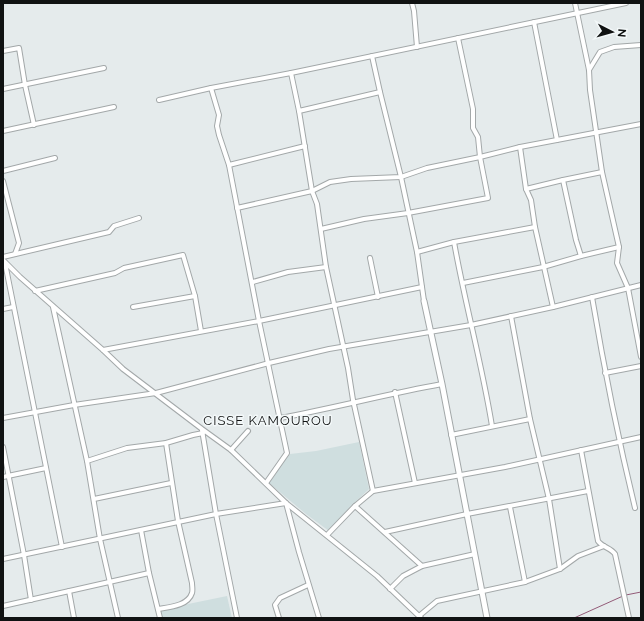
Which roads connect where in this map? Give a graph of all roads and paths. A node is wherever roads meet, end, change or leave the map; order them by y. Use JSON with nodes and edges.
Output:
{"nodes":[{"id":1,"x":412,"y":3,"type":"edge"},
{"id":2,"x":575,"y":3,"type":"edge"},
{"id":3,"x":626,"y":3,"type":"edge"},
{"id":4,"x":577,"y":14,"type":"junction"},
{"id":5,"x":534,"y":22,"type":"junction"},
{"id":6,"x":458,"y":38,"type":"junction"},
{"id":7,"x":641,"y":45,"type":"edge"},
{"id":8,"x":417,"y":47,"type":"junction"},
{"id":9,"x":3,"y":51,"type":"edge"},
{"id":10,"x":372,"y":56,"type":"junction"},
{"id":11,"x":104,"y":68,"type":"dead end"},
{"id":12,"x":589,"y":70,"type":"junction"},
{"id":13,"x":291,"y":73,"type":"junction"},
{"id":14,"x":25,"y":85,"type":"junction"},
{"id":15,"x":211,"y":88,"type":"junction"},
{"id":16,"x":3,"y":89,"type":"edge"},
{"id":17,"x":380,"y":92,"type":"junction"},
{"id":18,"x":159,"y":100,"type":"dead end"},
{"id":19,"x":114,"y":107,"type":"dead end"},
{"id":20,"x":299,"y":111,"type":"junction"},
{"id":21,"x":641,"y":124,"type":"edge"},
{"id":22,"x":34,"y":125,"type":"junction"},
{"id":23,"x":3,"y":132,"type":"edge"},
{"id":24,"x":596,"y":132,"type":"junction"},
{"id":25,"x":558,"y":140,"type":"junction"},
{"id":26,"x":305,"y":146,"type":"junction"},
{"id":27,"x":520,"y":147,"type":"junction"},
{"id":28,"x":480,"y":157,"type":"junction"},
{"id":29,"x":55,"y":158,"type":"dead end"},
{"id":30,"x":229,"y":165,"type":"junction"},
{"id":31,"x":3,"y":171,"type":"edge"},
{"id":32,"x":602,"y":172,"type":"junction"},
{"id":33,"x":402,"y":177,"type":"junction"},
{"id":34,"x":563,"y":180,"type":"junction"},
{"id":35,"x":3,"y":181,"type":"edge"},
{"id":36,"x":526,"y":189,"type":"junction"},
{"id":37,"x":312,"y":191,"type":"junction"},
{"id":38,"x":237,"y":208,"type":"junction"},
{"id":39,"x":408,"y":214,"type":"junction"},
{"id":40,"x":139,"y":218,"type":"dead end"},
{"id":41,"x":535,"y":227,"type":"junction"},
{"id":42,"x":321,"y":229,"type":"junction"},
{"id":43,"x":454,"y":242,"type":"junction"},
{"id":44,"x":619,"y":247,"type":"junction"},
{"id":45,"x":417,"y":252,"type":"junction"},
{"id":46,"x":15,"y":254,"type":"junction"},
{"id":47,"x":581,"y":256,"type":"junction"},
{"id":48,"x":370,"y":258,"type":"dead end"},
{"id":49,"x":4,"y":260,"type":"edge"},
{"id":50,"x":326,"y":267,"type":"junction"},
{"id":51,"x":543,"y":267,"type":"junction"},
{"id":52,"x":253,"y":282,"type":"junction"},
{"id":53,"x":463,"y":283,"type":"junction"},
{"id":54,"x":641,"y":285,"type":"edge"},
{"id":55,"x":422,"y":287,"type":"junction"},
{"id":56,"x":628,"y":288,"type":"junction"},
{"id":57,"x":35,"y":291,"type":"junction"},
{"id":58,"x":195,"y":296,"type":"junction"},
{"id":59,"x":378,"y":297,"type":"junction"},
{"id":60,"x":592,"y":297,"type":"junction"},
{"id":61,"x":424,"y":301,"type":"joint"},
{"id":62,"x":53,"y":306,"type":"junction"},
{"id":63,"x":334,"y":306,"type":"junction"},
{"id":64,"x":14,"y":307,"type":"junction"},
{"id":65,"x":133,"y":307,"type":"dead end"},
{"id":66,"x":553,"y":307,"type":"junction"},
{"id":67,"x":3,"y":309,"type":"edge"},
{"id":68,"x":511,"y":316,"type":"junction"},
{"id":69,"x":259,"y":321,"type":"junction"},
{"id":70,"x":471,"y":325,"type":"junction"},
{"id":71,"x":201,"y":331,"type":"junction"},
{"id":72,"x":430,"y":331,"type":"junction"},
{"id":73,"x":343,"y":347,"type":"junction"},
{"id":74,"x":103,"y":350,"type":"junction"},
{"id":75,"x":641,"y":357,"type":"edge"},
{"id":76,"x":269,"y":363,"type":"junction"},
{"id":77,"x":641,"y":366,"type":"edge"},
{"id":78,"x":605,"y":373,"type":"junction"},
{"id":79,"x":442,"y":384,"type":"junction"},
{"id":80,"x":395,"y":392,"type":"junction"},
{"id":81,"x":156,"y":393,"type":"junction"},
{"id":82,"x":354,"y":403,"type":"junction"},
{"id":83,"x":74,"y":405,"type":"junction"},
{"id":84,"x":35,"y":413,"type":"junction"},
{"id":85,"x":3,"y":418,"type":"edge"},
{"id":86,"x":280,"y":418,"type":"junction"},
{"id":87,"x":530,"y":419,"type":"junction"},
{"id":88,"x":492,"y":426,"type":"junction"},
{"id":89,"x":202,"y":431,"type":"junction"},
{"id":90,"x":248,"y":431,"type":"dead end"},
{"id":91,"x":451,"y":435,"type":"junction"},
{"id":92,"x":641,"y":437,"type":"edge"},
{"id":93,"x":619,"y":441,"type":"junction"},
{"id":94,"x":166,"y":443,"type":"junction"},
{"id":95,"x":3,"y":448,"type":"edge"},
{"id":96,"x":231,"y":450,"type":"junction"},
{"id":97,"x":581,"y":450,"type":"junction"},
{"id":98,"x":538,"y":459,"type":"junction"},
{"id":99,"x":87,"y":461,"type":"junction"},
{"id":100,"x":46,"y":468,"type":"junction"},
{"id":101,"x":459,"y":475,"type":"junction"},
{"id":102,"x":8,"y":476,"type":"junction"},
{"id":103,"x":3,"y":478,"type":"edge"},
{"id":104,"x":172,"y":483,"type":"junction"},
{"id":105,"x":266,"y":483,"type":"junction"},
{"id":106,"x":415,"y":484,"type":"junction"},
{"id":107,"x":373,"y":490,"type":"junction"},
{"id":108,"x":588,"y":491,"type":"junction"},
{"id":109,"x":94,"y":498,"type":"junction"},
{"id":110,"x":549,"y":499,"type":"junction"},
{"id":111,"x":286,"y":503,"type":"junction"},
{"id":112,"x":355,"y":506,"type":"junction"},
{"id":113,"x":510,"y":507,"type":"junction"},
{"id":114,"x":634,"y":508,"type":"dead end"},
{"id":115,"x":216,"y":514,"type":"junction"},
{"id":116,"x":467,"y":514,"type":"junction"},
{"id":117,"x":178,"y":521,"type":"junction"},
{"id":118,"x":141,"y":530,"type":"junction"},
{"id":119,"x":385,"y":532,"type":"junction"},
{"id":120,"x":327,"y":535,"type":"junction"},
{"id":121,"x":100,"y":539,"type":"junction"},
{"id":122,"x":604,"y":546,"type":"junction"},
{"id":123,"x":62,"y":547,"type":"junction"},
{"id":124,"x":475,"y":554,"type":"junction"},
{"id":125,"x":24,"y":555,"type":"junction"},
{"id":126,"x":3,"y":559,"type":"edge"},
{"id":127,"x":422,"y":566,"type":"junction"},
{"id":128,"x":560,"y":569,"type":"junction"},
{"id":129,"x":149,"y":574,"type":"junction"},
{"id":130,"x":109,"y":582,"type":"junction"},
{"id":131,"x":525,"y":582,"type":"junction"},
{"id":132,"x":308,"y":585,"type":"junction"},
{"id":133,"x":390,"y":589,"type":"junction"},
{"id":134,"x":69,"y":591,"type":"junction"},
{"id":135,"x":482,"y":592,"type":"junction"},
{"id":136,"x":31,"y":600,"type":"junction"},
{"id":137,"x":3,"y":606,"type":"edge"},
{"id":138,"x":158,"y":609,"type":"junction"},
{"id":139,"x":420,"y":617,"type":"edge"},
{"id":140,"x":74,"y":618,"type":"edge"},
{"id":141,"x":118,"y":618,"type":"edge"},
{"id":142,"x":160,"y":618,"type":"edge"},
{"id":143,"x":237,"y":618,"type":"edge"},
{"id":144,"x":279,"y":618,"type":"edge"},
{"id":145,"x":319,"y":618,"type":"edge"},
{"id":146,"x":487,"y":618,"type":"edge"},
{"id":147,"x":629,"y":618,"type":"edge"}],
"edges":[{"from":1,"to":8,"type":"street"},
{"from":2,"to":4,"type":"street"},
{"from":3,"to":4,"type":"street"},
{"from":4,"to":5,"type":"street"},
{"from":4,"to":12,"type":"street"},
{"from":5,"to":6,"type":"street"},
{"from":5,"to":25,"type":"street"},
{"from":6,"to":8,"type":"street"},
{"from":6,"to":28,"type":"street"},
{"from":7,"to":12,"type":"street"},
{"from":8,"to":10,"type":"street"},
{"from":9,"to":14,"type":"street"},
{"from":10,"to":13,"type":"street"},
{"from":10,"to":17,"type":"street"},
{"from":11,"to":14,"type":"street"},
{"from":12,"to":24,"type":"street"},
{"from":13,"to":15,"type":"street"},
{"from":13,"to":20,"type":"street"},
{"from":14,"to":16,"type":"street"},
{"from":14,"to":22,"type":"street"},
{"from":15,"to":18,"type":"street"},
{"from":15,"to":30,"type":"street"},
{"from":17,"to":20,"type":"street"},
{"from":17,"to":33,"type":"street"},
{"from":19,"to":22,"type":"street"},
{"from":20,"to":26,"type":"street"},
{"from":21,"to":24,"type":"street"},
{"from":22,"to":23,"type":"street"},
{"from":24,"to":25,"type":"street"},
{"from":24,"to":32,"type":"street"},
{"from":25,"to":27,"type":"street"},
{"from":26,"to":30,"type":"street"},
{"from":26,"to":37,"type":"street"},
{"from":27,"to":28,"type":"street"},
{"from":27,"to":36,"type":"street"},
{"from":28,"to":33,"type":"street"},
{"from":28,"to":39,"type":"street"},
{"from":29,"to":31,"type":"street"},
{"from":30,"to":38,"type":"street"},
{"from":32,"to":34,"type":"street"},
{"from":32,"to":44,"type":"street"},
{"from":33,"to":37,"type":"street"},
{"from":33,"to":39,"type":"street"},
{"from":34,"to":36,"type":"street"},
{"from":34,"to":47,"type":"street"},
{"from":35,"to":46,"type":"street"},
{"from":36,"to":41,"type":"street"},
{"from":37,"to":38,"type":"street"},
{"from":37,"to":42,"type":"street"},
{"from":38,"to":52,"type":"street"},
{"from":39,"to":42,"type":"street"},
{"from":39,"to":45,"type":"street"},
{"from":40,"to":46,"type":"street"},
{"from":41,"to":43,"type":"street"},
{"from":41,"to":51,"type":"street"},
{"from":42,"to":50,"type":"street"},
{"from":43,"to":45,"type":"street"},
{"from":43,"to":53,"type":"street"},
{"from":44,"to":47,"type":"street"},
{"from":44,"to":56,"type":"street"},
{"from":45,"to":55,"type":"street"},
{"from":46,"to":49,"type":"street"},
{"from":47,"to":51,"type":"street"},
{"from":48,"to":59,"type":"street"},
{"from":49,"to":57,"type":"street"},
{"from":49,"to":64,"type":"street"},
{"from":50,"to":52,"type":"street"},
{"from":50,"to":63,"type":"street"},
{"from":51,"to":53,"type":"street"},
{"from":51,"to":66,"type":"street"},
{"from":52,"to":69,"type":"street"},
{"from":53,"to":70,"type":"street"},
{"from":54,"to":56,"type":"street"},
{"from":55,"to":59,"type":"street"},
{"from":55,"to":61,"type":"street"},
{"from":56,"to":60,"type":"street"},
{"from":56,"to":75,"type":"street"},
{"from":57,"to":58,"type":"street"},
{"from":57,"to":62,"type":"street"},
{"from":58,"to":65,"type":"street"},
{"from":58,"to":71,"type":"street"},
{"from":59,"to":63,"type":"street"},
{"from":60,"to":66,"type":"street"},
{"from":60,"to":78,"type":"street"},
{"from":61,"to":72,"type":"street"},
{"from":62,"to":74,"type":"street"},
{"from":62,"to":83,"type":"street"},
{"from":63,"to":69,"type":"street"},
{"from":63,"to":73,"type":"street"},
{"from":64,"to":67,"type":"street"},
{"from":64,"to":84,"type":"street"},
{"from":66,"to":68,"type":"street"},
{"from":68,"to":70,"type":"street"},
{"from":68,"to":87,"type":"street"},
{"from":69,"to":71,"type":"street"},
{"from":69,"to":76,"type":"street"},
{"from":70,"to":72,"type":"street"},
{"from":70,"to":88,"type":"street"},
{"from":71,"to":74,"type":"street"},
{"from":72,"to":73,"type":"street"},
{"from":72,"to":79,"type":"street"},
{"from":73,"to":76,"type":"street"},
{"from":73,"to":82,"type":"street"},
{"from":74,"to":81,"type":"street"},
{"from":76,"to":81,"type":"street"},
{"from":76,"to":86,"type":"street"},
{"from":77,"to":78,"type":"street"},
{"from":78,"to":93,"type":"street"},
{"from":79,"to":80,"type":"street"},
{"from":79,"to":91,"type":"street"},
{"from":80,"to":82,"type":"street"},
{"from":80,"to":106,"type":"street"},
{"from":81,"to":83,"type":"street"},
{"from":81,"to":89,"type":"street"},
{"from":82,"to":86,"type":"street"},
{"from":82,"to":107,"type":"street"},
{"from":83,"to":84,"type":"street"},
{"from":83,"to":99,"type":"street"},
{"from":84,"to":85,"type":"street"},
{"from":84,"to":100,"type":"street"},
{"from":86,"to":105,"type":"street"},
{"from":87,"to":88,"type":"street"},
{"from":87,"to":98,"type":"street"},
{"from":88,"to":91,"type":"street"},
{"from":89,"to":94,"type":"street"},
{"from":89,"to":96,"type":"street"},
{"from":89,"to":115,"type":"street"},
{"from":90,"to":96,"type":"street"},
{"from":91,"to":101,"type":"street"},
{"from":92,"to":93,"type":"street"},
{"from":93,"to":97,"type":"street"},
{"from":93,"to":114,"type":"street"},
{"from":94,"to":99,"type":"street"},
{"from":94,"to":104,"type":"street"},
{"from":95,"to":102,"type":"street"},
{"from":96,"to":105,"type":"street"},
{"from":97,"to":98,"type":"street"},
{"from":97,"to":108,"type":"street"},
{"from":98,"to":101,"type":"street"},
{"from":98,"to":110,"type":"street"},
{"from":99,"to":109,"type":"street"},
{"from":100,"to":102,"type":"street"},
{"from":100,"to":123,"type":"street"},
{"from":101,"to":106,"type":"street"},
{"from":101,"to":116,"type":"street"},
{"from":102,"to":103,"type":"street"},
{"from":102,"to":125,"type":"street"},
{"from":104,"to":109,"type":"street"},
{"from":104,"to":117,"type":"street"},
{"from":105,"to":111,"type":"street"},
{"from":106,"to":107,"type":"street"},
{"from":107,"to":112,"type":"street"},
{"from":108,"to":110,"type":"street"},
{"from":108,"to":122,"type":"street"},
{"from":109,"to":121,"type":"street"},
{"from":110,"to":113,"type":"street"},
{"from":110,"to":128,"type":"street"},
{"from":111,"to":115,"type":"street"},
{"from":111,"to":120,"type":"street"},
{"from":111,"to":132,"type":"street"},
{"from":112,"to":119,"type":"street"},
{"from":112,"to":120,"type":"street"},
{"from":113,"to":116,"type":"street"},
{"from":113,"to":131,"type":"street"},
{"from":115,"to":117,"type":"street"},
{"from":115,"to":143,"type":"street"},
{"from":116,"to":119,"type":"street"},
{"from":116,"to":124,"type":"street"},
{"from":117,"to":118,"type":"street"},
{"from":117,"to":138,"type":"street"},
{"from":118,"to":121,"type":"street"},
{"from":118,"to":129,"type":"street"},
{"from":119,"to":127,"type":"street"},
{"from":120,"to":133,"type":"street"},
{"from":121,"to":123,"type":"street"},
{"from":121,"to":130,"type":"street"},
{"from":122,"to":128,"type":"street"},
{"from":122,"to":147,"type":"street"},
{"from":123,"to":125,"type":"street"},
{"from":124,"to":127,"type":"street"},
{"from":124,"to":135,"type":"street"},
{"from":125,"to":126,"type":"street"},
{"from":125,"to":136,"type":"street"},
{"from":127,"to":133,"type":"street"},
{"from":128,"to":131,"type":"street"},
{"from":129,"to":130,"type":"street"},
{"from":129,"to":138,"type":"street"},
{"from":130,"to":134,"type":"street"},
{"from":130,"to":141,"type":"street"},
{"from":131,"to":135,"type":"street"},
{"from":132,"to":144,"type":"street"},
{"from":132,"to":145,"type":"street"},
{"from":133,"to":139,"type":"street"},
{"from":134,"to":136,"type":"street"},
{"from":134,"to":140,"type":"street"},
{"from":135,"to":139,"type":"street"},
{"from":135,"to":146,"type":"street"},
{"from":136,"to":137,"type":"street"},
{"from":138,"to":142,"type":"street"}]}
